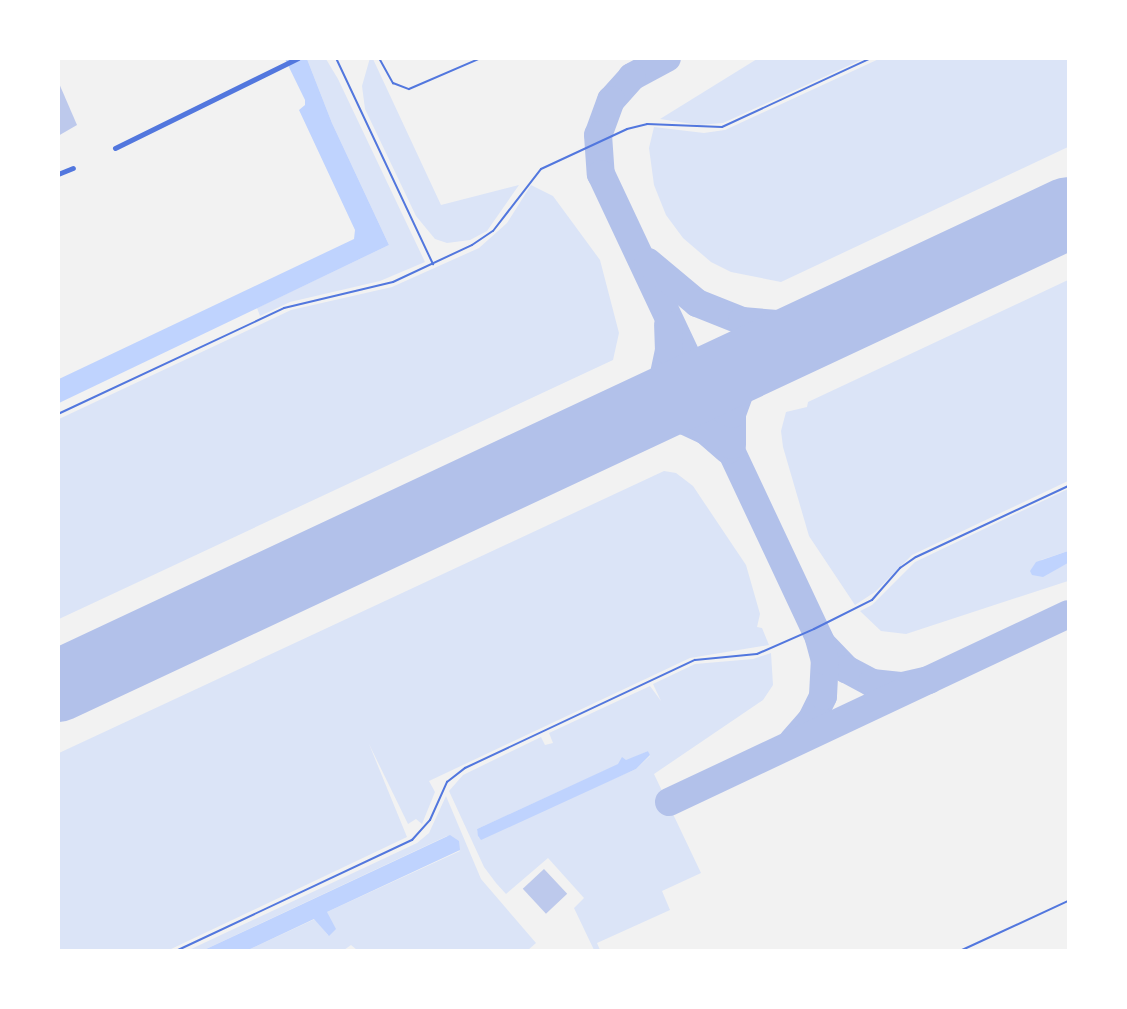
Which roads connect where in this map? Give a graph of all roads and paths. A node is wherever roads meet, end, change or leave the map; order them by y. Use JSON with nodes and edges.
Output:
{"nodes":[{"id":1,"x":298,"y":58,"type":"edge"},
{"id":2,"x":336,"y":58,"type":"edge"},
{"id":3,"x":379,"y":58,"type":"edge"},
{"id":4,"x":481,"y":58,"type":"edge"},
{"id":5,"x":871,"y":58,"type":"edge"},
{"id":6,"x":115,"y":148,"type":"dead end"},
{"id":7,"x":73,"y":168,"type":"dead end"},
{"id":8,"x":58,"y":174,"type":"edge"},
{"id":9,"x":433,"y":264,"type":"junction"},
{"id":10,"x":58,"y":414,"type":"edge"},
{"id":11,"x":1068,"y":486,"type":"edge"},
{"id":12,"x":1068,"y":901,"type":"edge"},
{"id":13,"x":178,"y":951,"type":"edge"},
{"id":14,"x":962,"y":951,"type":"edge"}],
"edges":[{"from":1,"to":6,"type":"street"},
{"from":2,"to":9,"type":"lane"},
{"from":3,"to":4,"type":"lane"},
{"from":5,"to":9,"type":"lane"},
{"from":7,"to":8,"type":"street"},
{"from":9,"to":10,"type":"lane"},
{"from":11,"to":13,"type":"lane"},
{"from":12,"to":14,"type":"lane"}]}
